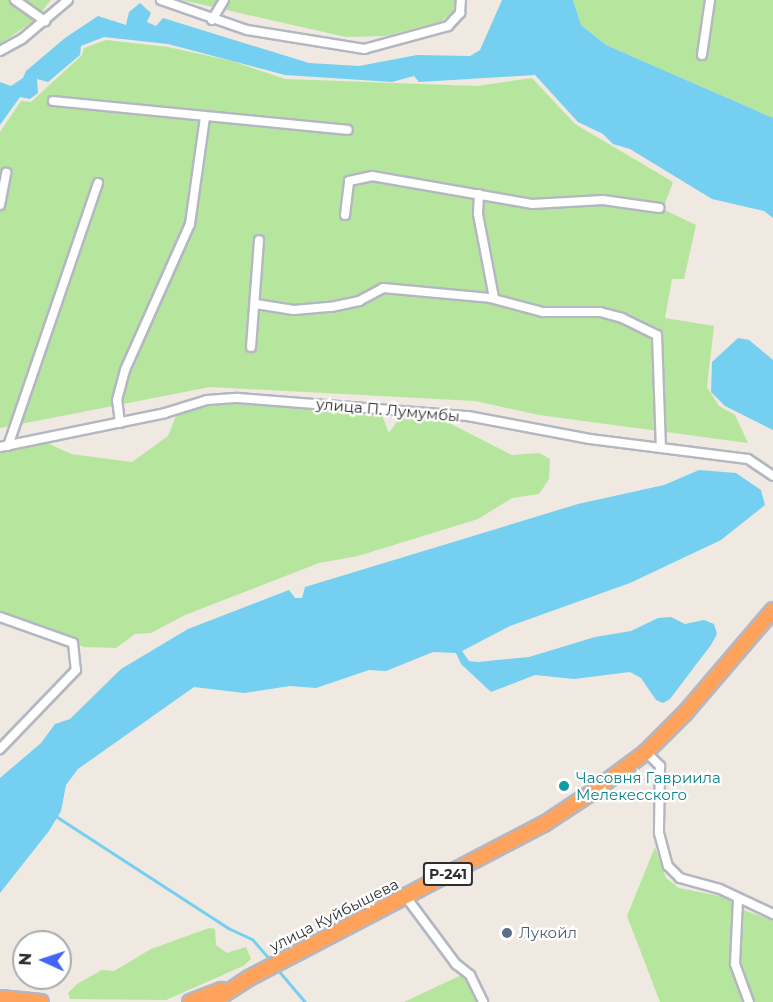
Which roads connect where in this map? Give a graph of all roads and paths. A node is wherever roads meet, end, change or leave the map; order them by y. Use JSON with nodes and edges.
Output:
{"nodes":[{"id":1,"x":15,"y":0,"type":"edge"},
{"id":2,"x":68,"y":0,"type":"edge"},
{"id":3,"x":161,"y":0,"type":"edge"},
{"id":4,"x":224,"y":0,"type":"edge"},
{"id":5,"x":461,"y":0,"type":"edge"},
{"id":6,"x":710,"y":0,"type":"edge"},
{"id":7,"x":212,"y":20,"type":"junction"},
{"id":8,"x":45,"y":21,"type":"junction"},
{"id":9,"x":0,"y":51,"type":"edge"},
{"id":10,"x":702,"y":55,"type":"dead end"},
{"id":11,"x":53,"y":101,"type":"dead end"},
{"id":12,"x":205,"y":117,"type":"junction"},
{"id":13,"x":348,"y":130,"type":"dead end"},
{"id":14,"x":6,"y":173,"type":"dead end"},
{"id":15,"x":98,"y":183,"type":"dead end"},
{"id":16,"x":479,"y":194,"type":"junction"},
{"id":17,"x":0,"y":206,"type":"edge"},
{"id":18,"x":659,"y":208,"type":"dead end"},
{"id":19,"x":345,"y":215,"type":"dead end"},
{"id":20,"x":259,"y":240,"type":"dead end"},
{"id":21,"x":494,"y":298,"type":"junction"},
{"id":22,"x":256,"y":304,"type":"junction"},
{"id":23,"x":251,"y":347,"type":"dead end"},
{"id":24,"x":120,"y":423,"type":"junction"},
{"id":25,"x":4,"y":446,"type":"edge"},
{"id":26,"x":661,"y":447,"type":"junction"},
{"id":27,"x":773,"y":477,"type":"edge"},
{"id":28,"x":773,"y":609,"type":"edge"},
{"id":29,"x":0,"y":617,"type":"edge"},
{"id":30,"x":0,"y":749,"type":"edge"},
{"id":31,"x":646,"y":752,"type":"junction"},
{"id":32,"x":406,"y":897,"type":"junction"},
{"id":33,"x":738,"y":900,"type":"junction"},
{"id":34,"x":773,"y":914,"type":"edge"},
{"id":35,"x":243,"y":981,"type":"junction"},
{"id":36,"x":0,"y":998,"type":"edge"},
{"id":37,"x":41,"y":1002,"type":"edge"},
{"id":38,"x":190,"y":1002,"type":"edge"},
{"id":39,"x":212,"y":1002,"type":"edge"},
{"id":40,"x":483,"y":1002,"type":"edge"},
{"id":41,"x":749,"y":1002,"type":"edge"}],
"edges":[{"from":1,"to":8,"type":"street"},
{"from":2,"to":8,"type":"street"},
{"from":3,"to":7,"type":"street"},
{"from":4,"to":7,"type":"street"},
{"from":5,"to":7,"type":"street"},
{"from":6,"to":10,"type":"street"},
{"from":8,"to":9,"type":"street"},
{"from":11,"to":12,"type":"street"},
{"from":12,"to":13,"type":"street"},
{"from":12,"to":24,"type":"street"},
{"from":14,"to":17,"type":"street"},
{"from":15,"to":25,"type":"street"},
{"from":16,"to":18,"type":"street"},
{"from":16,"to":19,"type":"street"},
{"from":16,"to":21,"type":"street"},
{"from":20,"to":22,"type":"street"},
{"from":21,"to":22,"type":"street"},
{"from":21,"to":26,"type":"street"},
{"from":22,"to":23,"type":"street"},
{"from":24,"to":25,"type":"street","name":"улица П. Лумумбы"},
{"from":24,"to":26,"type":"street","name":"улица П. Лумумбы"},
{"from":26,"to":27,"type":"street","name":"улица П. Лумумбы"},
{"from":28,"to":31,"type":"highway","name":"улица Куйбышева","number":"Р-241"},
{"from":29,"to":30,"type":"street"},
{"from":31,"to":32,"type":"highway","name":"улица Куйбышева","number":"Р-241"},
{"from":31,"to":33,"type":"street"},
{"from":32,"to":35,"type":"highway","name":"улица Куйбышева","number":"Р-241"},
{"from":32,"to":40,"type":"street"},
{"from":33,"to":34,"type":"street"},
{"from":33,"to":41,"type":"street"},
{"from":35,"to":38,"type":"highway","number":"Р-241"},
{"from":35,"to":39,"type":"highway","name":"улица Куйбышева"},
{"from":36,"to":37,"type":"highway"}]}
